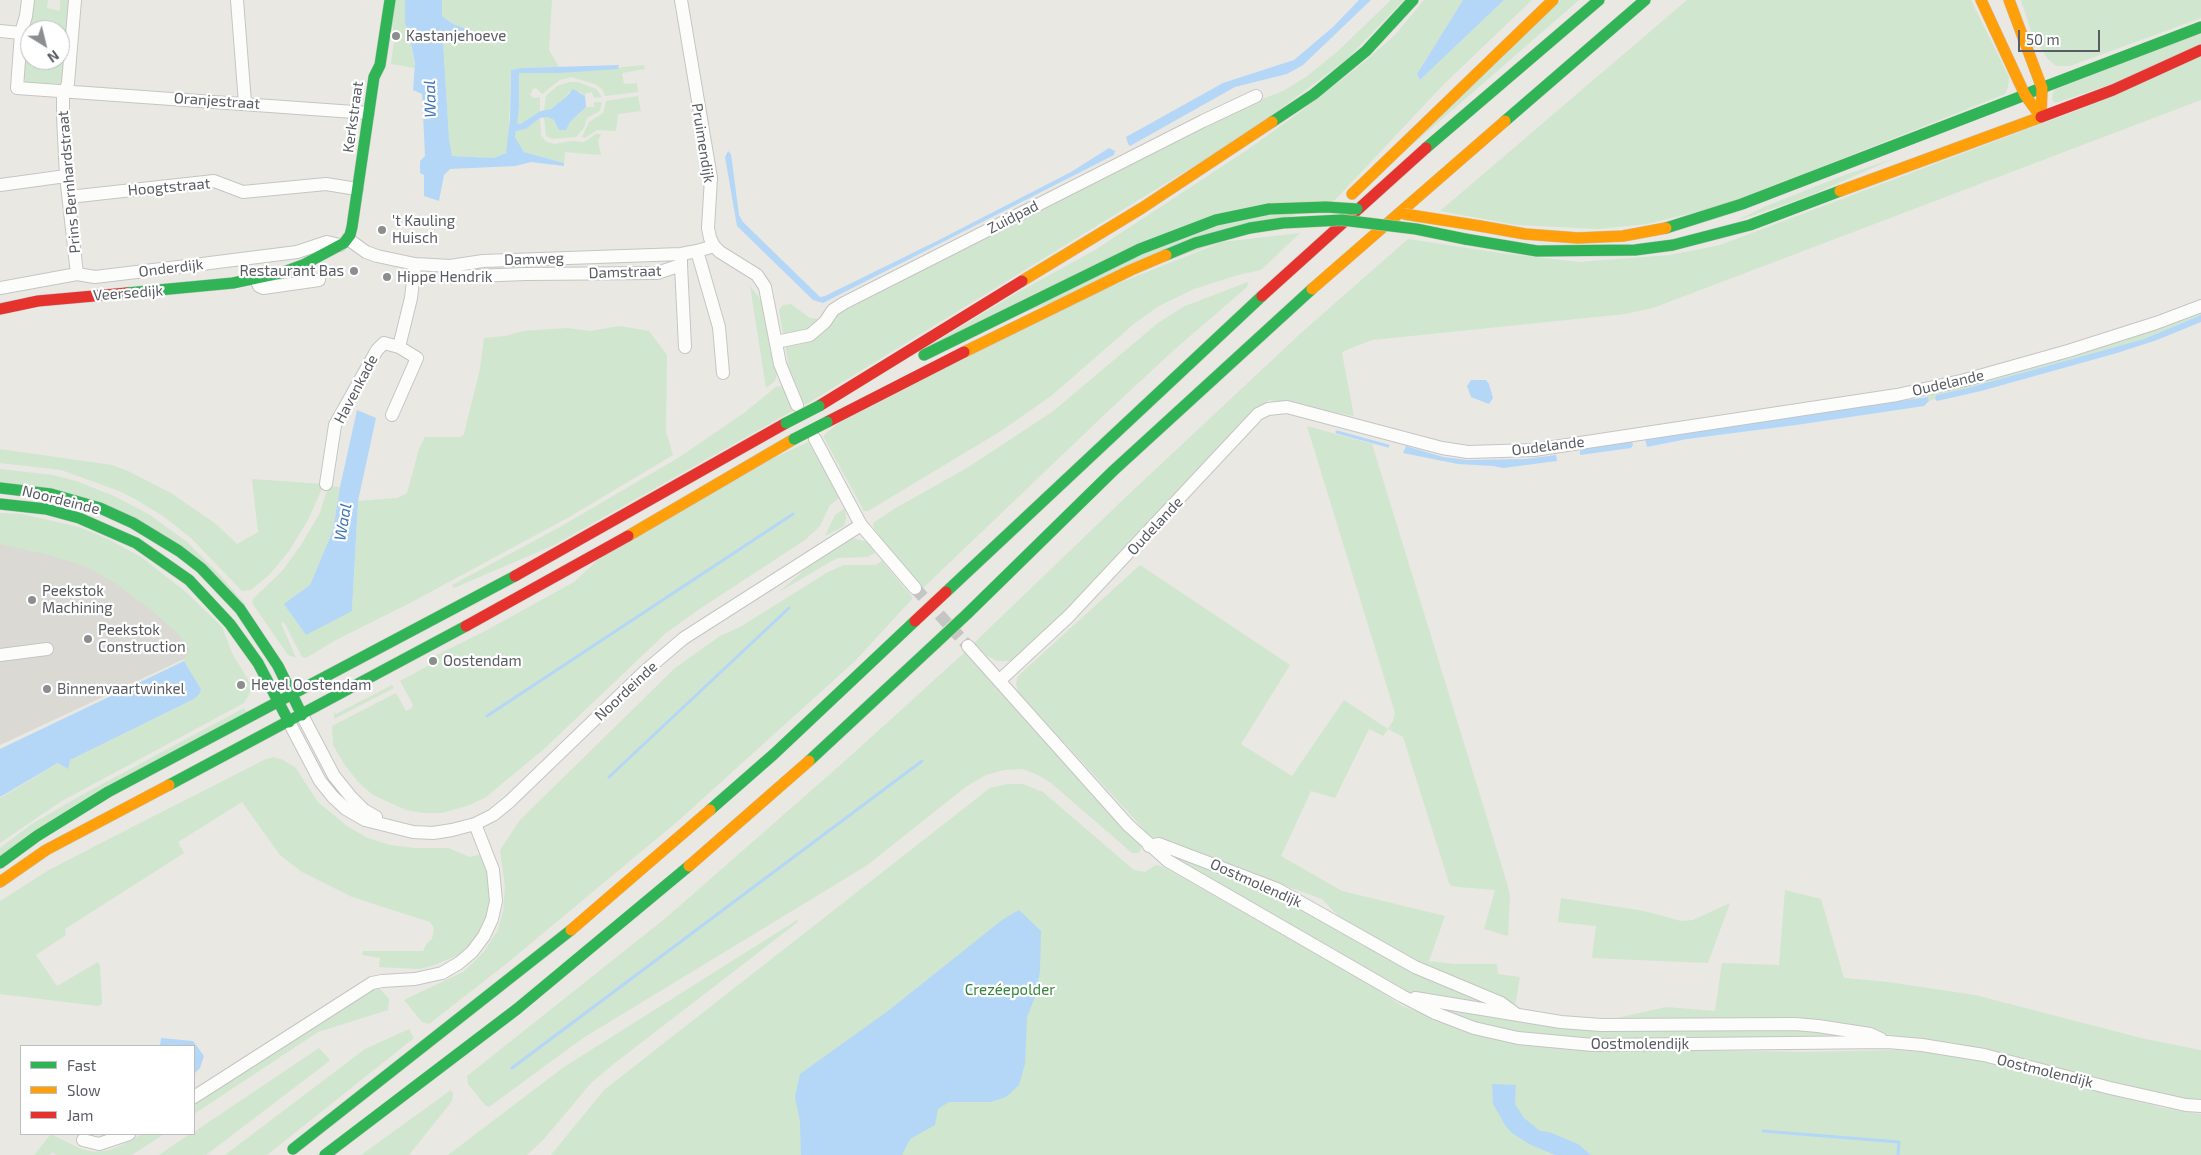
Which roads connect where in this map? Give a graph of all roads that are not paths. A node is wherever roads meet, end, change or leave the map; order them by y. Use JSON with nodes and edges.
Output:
{"nodes":[{"id":1,"x":28,"y":0,"type":"edge"},
{"id":2,"x":75,"y":0,"type":"edge"},
{"id":3,"x":237,"y":0,"type":"edge"},
{"id":4,"x":390,"y":0,"type":"edge"},
{"id":5,"x":682,"y":0,"type":"edge"},
{"id":6,"x":1413,"y":0,"type":"edge"},
{"id":7,"x":1553,"y":0,"type":"edge"},
{"id":8,"x":1599,"y":0,"type":"edge"},
{"id":9,"x":1982,"y":0,"type":"edge"},
{"id":10,"x":2009,"y":0,"type":"edge"},
{"id":11,"x":1650,"y":3,"type":"edge"},
{"id":12,"x":25,"y":20,"type":"edge"},
{"id":13,"x":2201,"y":27,"type":"edge"},
{"id":14,"x":0,"y":31,"type":"edge"},
{"id":15,"x":20,"y":33,"type":"edge"},
{"id":16,"x":20,"y":44,"type":"edge"},
{"id":17,"x":2201,"y":50,"type":"edge"},
{"id":18,"x":2042,"y":88,"type":"junction"},
{"id":19,"x":66,"y":90,"type":"junction"},
{"id":20,"x":2025,"y":95,"type":"junction"},
{"id":21,"x":1256,"y":96,"type":"dead end"},
{"id":22,"x":245,"y":103,"type":"junction"},
{"id":23,"x":368,"y":113,"type":"junction"},
{"id":24,"x":2041,"y":117,"type":"junction"},
{"id":25,"x":66,"y":176,"type":"junction"},
{"id":26,"x":0,"y":184,"type":"edge"},
{"id":27,"x":357,"y":189,"type":"junction"},
{"id":28,"x":69,"y":197,"type":"junction"},
{"id":29,"x":1307,"y":236,"type":"dead end"},
{"id":30,"x":345,"y":242,"type":"junction"},
{"id":31,"x":714,"y":246,"type":"junction"},
{"id":32,"x":697,"y":252,"type":"junction"},
{"id":33,"x":1286,"y":256,"type":"dead end"},
{"id":34,"x":681,"y":259,"type":"junction"},
{"id":35,"x":415,"y":264,"type":"junction"},
{"id":36,"x":77,"y":274,"type":"junction"},
{"id":37,"x":449,"y":277,"type":"dead end"},
{"id":38,"x":256,"y":279,"type":"junction"},
{"id":39,"x":319,"y":280,"type":"dead end"},
{"id":40,"x":0,"y":288,"type":"edge"},
{"id":41,"x":1264,"y":294,"type":"junction"},
{"id":42,"x":2201,"y":306,"type":"edge"},
{"id":43,"x":0,"y":309,"type":"edge"},
{"id":44,"x":776,"y":342,"type":"junction"},
{"id":45,"x":685,"y":346,"type":"dead end"},
{"id":46,"x":399,"y":347,"type":"junction"},
{"id":47,"x":723,"y":373,"type":"dead end"},
{"id":48,"x":797,"y":405,"type":"dead end"},
{"id":49,"x":819,"y":406,"type":"junction"},
{"id":50,"x":392,"y":415,"type":"dead end"},
{"id":51,"x":815,"y":439,"type":"dead end"},
{"id":52,"x":326,"y":484,"type":"dead end"},
{"id":53,"x":0,"y":488,"type":"edge"},
{"id":54,"x":0,"y":504,"type":"edge"},
{"id":55,"x":861,"y":525,"type":"junction"},
{"id":56,"x":915,"y":588,"type":"tunnel mouth"},
{"id":57,"x":968,"y":646,"type":"tunnel mouth"},
{"id":58,"x":48,"y":649,"type":"dead end"},
{"id":59,"x":0,"y":655,"type":"edge"},
{"id":60,"x":999,"y":681,"type":"junction"},
{"id":61,"x":292,"y":696,"type":"junction"},
{"id":62,"x":278,"y":702,"type":"junction"},
{"id":63,"x":302,"y":715,"type":"junction"},
{"id":64,"x":289,"y":722,"type":"junction"},
{"id":65,"x":475,"y":824,"type":"junction"},
{"id":66,"x":390,"y":827,"type":"junction"},
{"id":67,"x":1150,"y":846,"type":"junction"},
{"id":68,"x":0,"y":863,"type":"edge"},
{"id":69,"x":0,"y":882,"type":"edge"},
{"id":70,"x":1402,"y":996,"type":"junction"},
{"id":71,"x":1518,"y":1016,"type":"junction"},
{"id":72,"x":1888,"y":1042,"type":"junction"},
{"id":73,"x":195,"y":1096,"type":"edge"},
{"id":74,"x":2201,"y":1106,"type":"edge"},
{"id":75,"x":126,"y":1135,"type":"edge"},
{"id":76,"x":83,"y":1140,"type":"dead end"},
{"id":77,"x":293,"y":1150,"type":"dead end"},
{"id":78,"x":325,"y":1155,"type":"edge"}],
"edges":[{"from":1,"to":12,"type":"street"},
{"from":2,"to":19,"type":"street","name":"Prins Bernhardstraat"},
{"from":3,"to":22,"type":"street"},
{"from":4,"to":23,"type":"main road","name":"Kerkstraat"},
{"from":5,"to":31,"type":"street","name":"Pruimendijk"},
{"from":6,"to":49,"type":"main road"},
{"from":7,"to":29,"type":"main road"},
{"from":8,"to":41,"type":"main road"},
{"from":9,"to":20,"type":"main road"},
{"from":10,"to":18,"type":"main road"},
{"from":11,"to":78,"type":"main road","bridge":true},
{"from":13,"to":18,"type":"main road"},
{"from":14,"to":15,"type":"street"},
{"from":16,"to":19,"type":"street","name":"Oranjestraat"},
{"from":17,"to":24,"type":"main road"},
{"from":18,"to":20,"type":"main road"},
{"from":18,"to":24,"type":"main road"},
{"from":19,"to":22,"type":"street","name":"Oranjestraat"},
{"from":19,"to":25,"type":"street","name":"Prins Bernhardstraat"},
{"from":20,"to":24,"type":"main road"},
{"from":20,"to":49,"type":"main road","bridge":true},
{"from":21,"to":44,"type":"street","name":"Zuidpad"},
{"from":22,"to":23,"type":"street","name":"Oranjestraat"},
{"from":23,"to":27,"type":"main road","name":"Kerkstraat"},
{"from":24,"to":63,"type":"main road","bridge":true},
{"from":25,"to":26,"type":"street"},
{"from":25,"to":28,"type":"street","name":"Prins Bernhardstraat"},
{"from":27,"to":28,"type":"street","name":"Hoogtstraat"},
{"from":27,"to":30,"type":"main road","name":"Kerkstraat"},
{"from":28,"to":36,"type":"street","name":"Prins Bernhardstraat"},
{"from":30,"to":35,"type":"street","name":"Damweg"},
{"from":30,"to":36,"type":"street","name":"Onderdijk"},
{"from":30,"to":38,"type":"main road","name":"Veersedijk"},
{"from":31,"to":32,"type":"street","name":"Damweg"},
{"from":31,"to":44,"type":"street"},
{"from":32,"to":34,"type":"street","name":"Damweg"},
{"from":32,"to":47,"type":"street"},
{"from":33,"to":41,"type":"main road"},
{"from":34,"to":35,"type":"street","name":"Damweg"},
{"from":34,"to":37,"type":"street","name":"Damstraat"},
{"from":34,"to":45,"type":"street","name":"Damstraat"},
{"from":35,"to":46,"type":"street"},
{"from":36,"to":40,"type":"street","name":"Onderdijk"},
{"from":38,"to":39,"type":"street","name":"Veersedijk"},
{"from":38,"to":43,"type":"main road","name":"Veersedijk"},
{"from":41,"to":77,"type":"main road","bridge":true},
{"from":42,"to":60,"type":"street","name":"Oudelande"},
{"from":44,"to":48,"type":"street"},
{"from":46,"to":50,"type":"street"},
{"from":46,"to":52,"type":"street","name":"Havenkade"},
{"from":49,"to":61,"type":"main road","bridge":true},
{"from":51,"to":55,"type":"street"},
{"from":53,"to":61,"type":"main road","name":"Noordeinde"},
{"from":54,"to":62,"type":"main road","name":"Noordeinde"},
{"from":55,"to":56,"type":"street"},
{"from":55,"to":65,"type":"street","name":"Noordeinde"},
{"from":57,"to":60,"type":"street","name":"Oostmolendijk"},
{"from":58,"to":59,"type":"street"},
{"from":60,"to":67,"type":"street","name":"Oostmolendijk"},
{"from":61,"to":62,"type":"main road"},
{"from":61,"to":63,"type":"main road","name":"Noordeinde"},
{"from":62,"to":64,"type":"main road","name":"Noordeinde"},
{"from":62,"to":68,"type":"main road"},
{"from":63,"to":64,"type":"main road"},
{"from":63,"to":66,"type":"street","name":"Noordeinde"},
{"from":64,"to":66,"type":"street","name":"Noordeinde"},
{"from":64,"to":69,"type":"main road"},
{"from":65,"to":66,"type":"street","name":"Noordeinde"},
{"from":65,"to":73,"type":"street"},
{"from":67,"to":70,"type":"street","name":"Oostmolendijk"},
{"from":67,"to":71,"type":"street","name":"Oostmolendijk"},
{"from":70,"to":71,"type":"street","name":"Oostmolendijk"},
{"from":70,"to":72,"type":"street","name":"Oostmolendijk"},
{"from":71,"to":72,"type":"street","name":"Oostmolendijk"},
{"from":72,"to":74,"type":"street","name":"Oostmolendijk"},
{"from":75,"to":76,"type":"street"}]}
